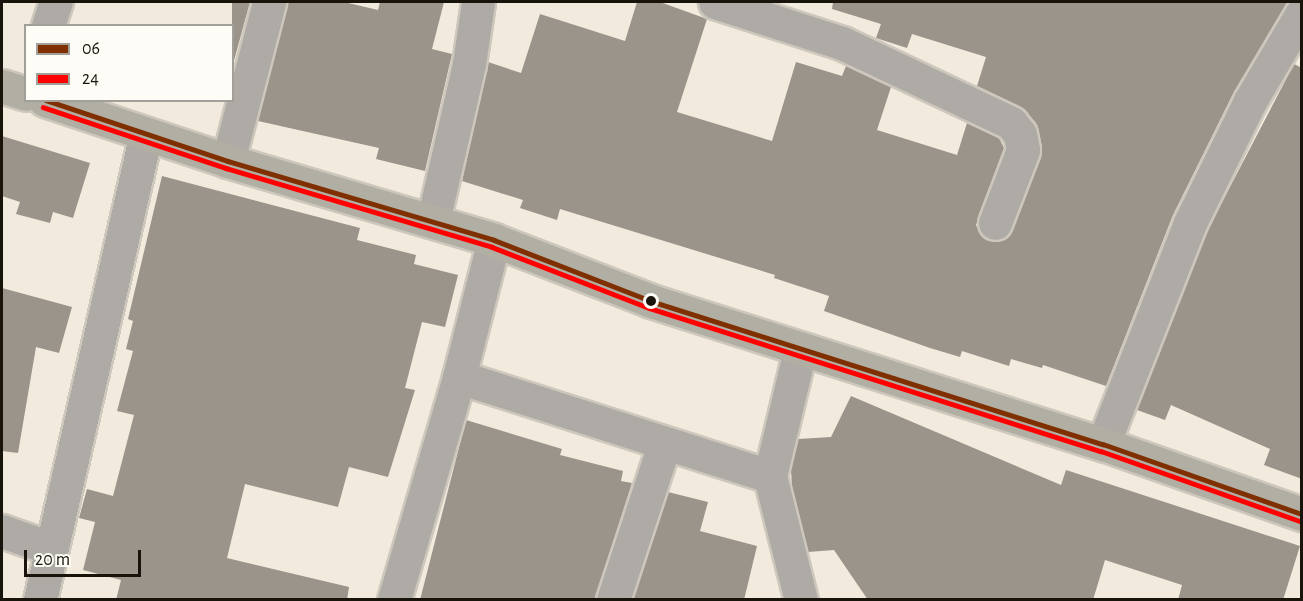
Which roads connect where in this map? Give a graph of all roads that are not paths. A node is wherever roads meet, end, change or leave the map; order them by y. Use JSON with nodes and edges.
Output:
{"nodes":[{"id":1,"x":56,"y":2,"type":"edge"},
{"id":2,"x":268,"y":2,"type":"edge"},
{"id":3,"x":478,"y":2,"type":"edge"},
{"id":4,"x":715,"y":2,"type":"edge"},
{"id":5,"x":1302,"y":13,"type":"edge"},
{"id":6,"x":49,"y":24,"type":"edge"},
{"id":7,"x":53,"y":102,"type":"edge"},
{"id":8,"x":146,"y":134,"type":"junction"},
{"id":9,"x":228,"y":161,"type":"junction"},
{"id":10,"x":433,"y":221,"type":"junction"},
{"id":11,"x":995,"y":223,"type":"dead end"},
{"id":12,"x":494,"y":240,"type":"junction"},
{"id":13,"x":800,"y":350,"type":"junction"},
{"id":14,"x":459,"y":377,"type":"junction"},
{"id":15,"x":1103,"y":444,"type":"junction"},
{"id":16,"x":664,"y":445,"type":"junction"},
{"id":17,"x":770,"y":476,"type":"junction"},
{"id":18,"x":1302,"y":514,"type":"edge"},
{"id":19,"x":2,"y":531,"type":"edge"},
{"id":20,"x":50,"y":548,"type":"junction"},
{"id":21,"x":40,"y":600,"type":"edge"},
{"id":22,"x":394,"y":600,"type":"edge"},
{"id":23,"x":613,"y":600,"type":"edge"},
{"id":24,"x":801,"y":600,"type":"edge"}],
"edges":[{"from":1,"to":6,"type":"street"},
{"from":2,"to":9,"type":"street"},
{"from":3,"to":10,"type":"street"},
{"from":4,"to":11,"type":"street"},
{"from":5,"to":15,"type":"street"},
{"from":7,"to":8,"type":"main road"},
{"from":8,"to":9,"type":"main road"},
{"from":8,"to":20,"type":"street"},
{"from":9,"to":10,"type":"main road"},
{"from":10,"to":12,"type":"main road"},
{"from":12,"to":13,"type":"main road"},
{"from":12,"to":14,"type":"street"},
{"from":13,"to":15,"type":"main road"},
{"from":13,"to":17,"type":"street"},
{"from":14,"to":16,"type":"street"},
{"from":14,"to":22,"type":"street"},
{"from":15,"to":18,"type":"main road"},
{"from":16,"to":17,"type":"street"},
{"from":16,"to":23,"type":"street"},
{"from":17,"to":24,"type":"street"},
{"from":19,"to":20,"type":"street"},
{"from":20,"to":21,"type":"street"}]}
